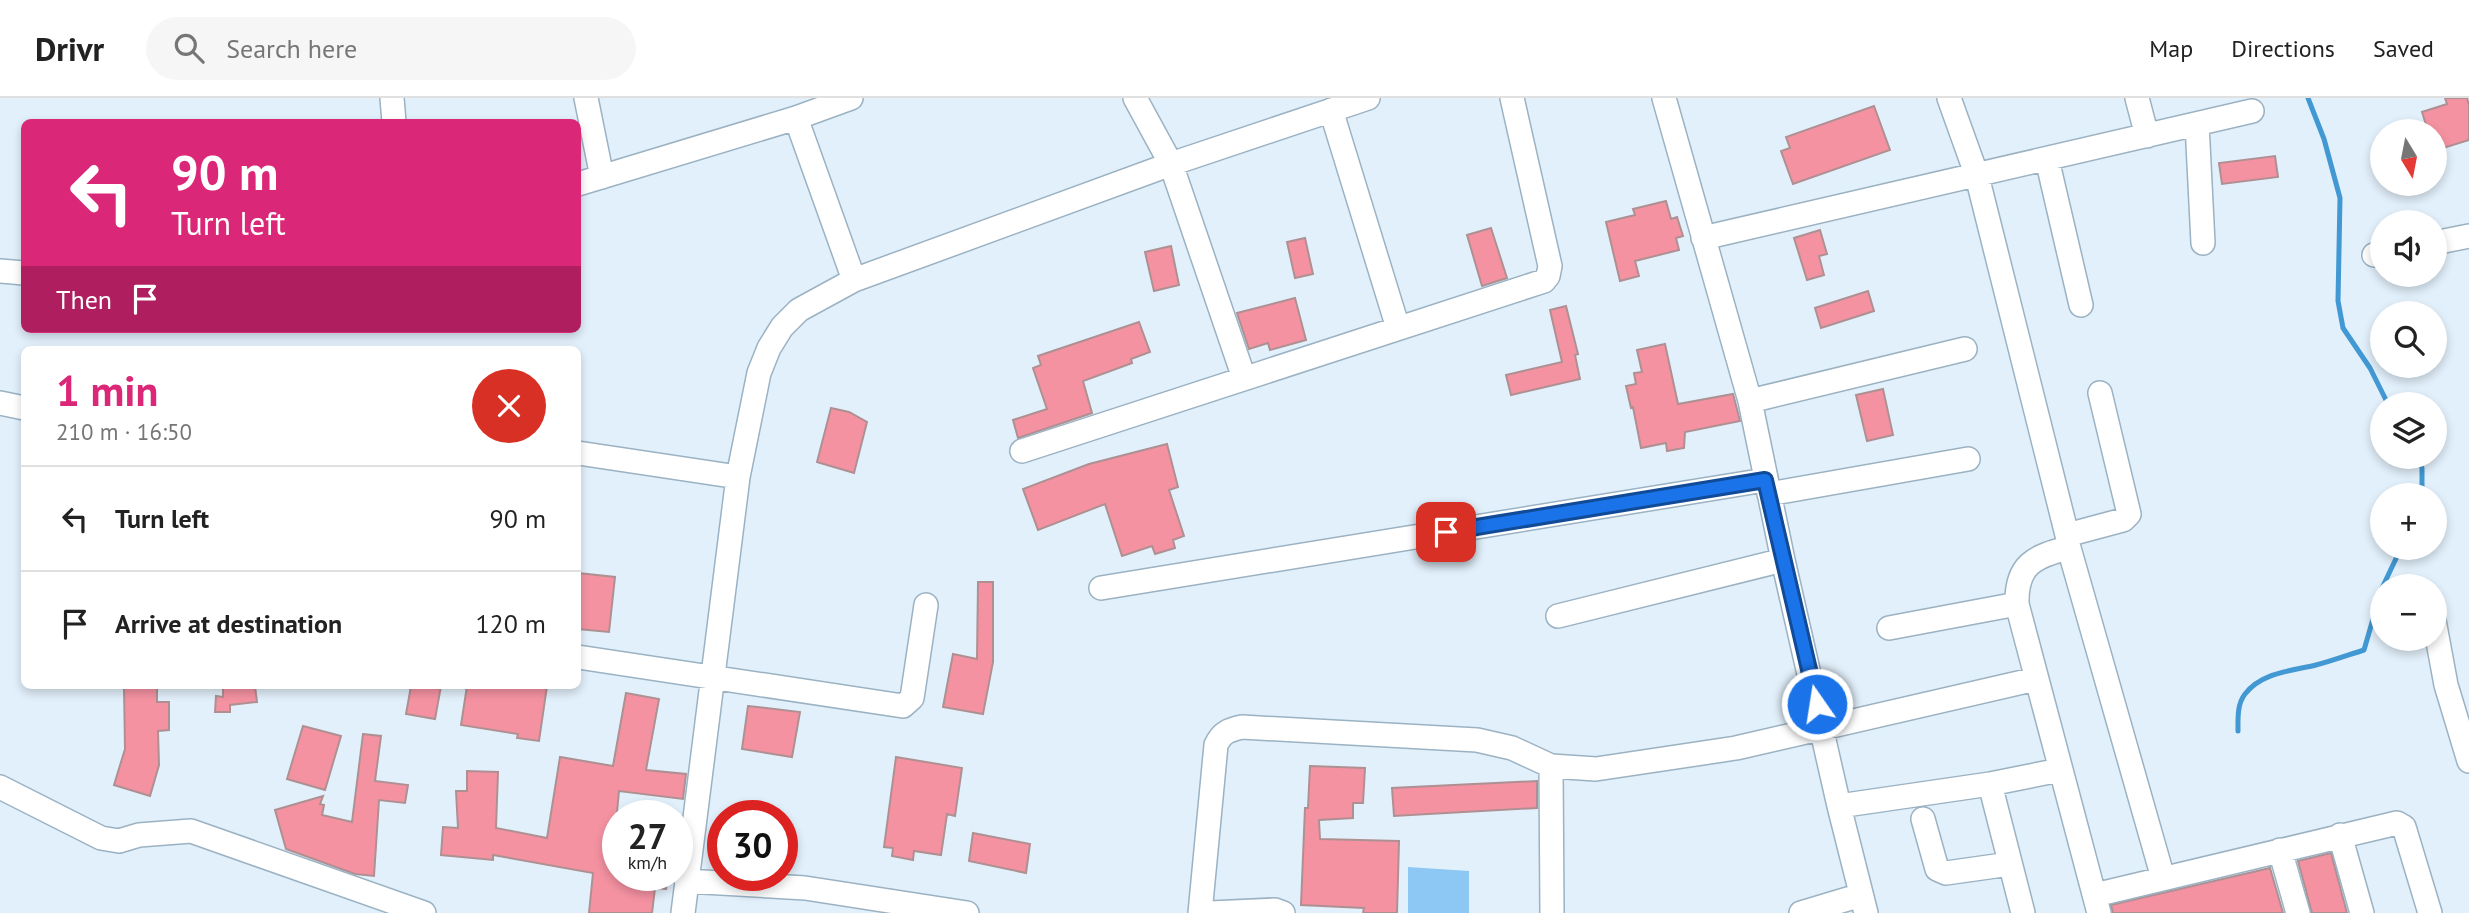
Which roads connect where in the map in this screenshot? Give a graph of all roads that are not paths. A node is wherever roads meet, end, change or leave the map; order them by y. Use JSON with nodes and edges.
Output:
{"nodes":[{"id":1,"x":392,"y":98,"type":"edge"},
{"id":2,"x":586,"y":98,"type":"edge"},
{"id":3,"x":851,"y":98,"type":"edge"},
{"id":4,"x":1135,"y":98,"type":"edge"},
{"id":5,"x":1368,"y":98,"type":"edge"},
{"id":6,"x":1512,"y":98,"type":"edge"},
{"id":7,"x":1664,"y":98,"type":"edge"},
{"id":8,"x":1949,"y":98,"type":"edge"},
{"id":9,"x":2137,"y":98,"type":"edge"},
{"id":10,"x":1331,"y":110,"type":"junction"},
{"id":11,"x":2252,"y":111,"type":"dead end"},
{"id":12,"x":796,"y":118,"type":"junction"},
{"id":13,"x":394,"y":119,"type":"edge"},
{"id":14,"x":2197,"y":124,"type":"junction"},
{"id":15,"x":2147,"y":136,"type":"junction"},
{"id":16,"x":2047,"y":159,"type":"junction"},
{"id":17,"x":1171,"y":164,"type":"junction"},
{"id":18,"x":1977,"y":176,"type":"junction"},
{"id":19,"x":602,"y":177,"type":"junction"},
{"id":20,"x":581,"y":183,"type":"edge"},
{"id":21,"x":2469,"y":236,"type":"edge"},
{"id":22,"x":1703,"y":238,"type":"junction"},
{"id":23,"x":2447,"y":240,"type":"edge"},
{"id":24,"x":2203,"y":243,"type":"dead end"},
{"id":25,"x":0,"y":271,"type":"edge"},
{"id":26,"x":21,"y":273,"type":"edge"},
{"id":27,"x":854,"y":280,"type":"junction"},
{"id":28,"x":2081,"y":305,"type":"dead end"},
{"id":29,"x":1398,"y":328,"type":"junction"},
{"id":30,"x":1965,"y":349,"type":"dead end"},
{"id":31,"x":1244,"y":378,"type":"junction"},
{"id":32,"x":2100,"y":393,"type":"dead end"},
{"id":33,"x":1750,"y":401,"type":"junction"},
{"id":34,"x":0,"y":402,"type":"edge"},
{"id":35,"x":21,"y":407,"type":"edge"},
{"id":36,"x":1022,"y":451,"type":"dead end"},
{"id":37,"x":581,"y":453,"type":"edge"},
{"id":38,"x":1968,"y":459,"type":"dead end"},
{"id":39,"x":738,"y":477,"type":"junction"},
{"id":40,"x":1767,"y":487,"type":"junction"},
{"id":41,"x":2068,"y":542,"type":"junction"},
{"id":42,"x":1783,"y":560,"type":"junction"},
{"id":43,"x":1101,"y":589,"type":"dead end"},
{"id":44,"x":2017,"y":604,"type":"junction"},
{"id":45,"x":926,"y":605,"type":"dead end"},
{"id":46,"x":1558,"y":617,"type":"dead end"},
{"id":47,"x":1889,"y":628,"type":"dead end"},
{"id":48,"x":2440,"y":651,"type":"edge"},
{"id":49,"x":581,"y":657,"type":"edge"},
{"id":50,"x":714,"y":677,"type":"junction"},
{"id":51,"x":2036,"y":679,"type":"junction"},
{"id":52,"x":1822,"y":728,"type":"junction"},
{"id":53,"x":2469,"y":761,"type":"edge"},
{"id":54,"x":1551,"y":766,"type":"junction"},
{"id":55,"x":2060,"y":770,"type":"junction"},
{"id":56,"x":1990,"y":784,"type":"junction"},
{"id":57,"x":0,"y":787,"type":"edge"},
{"id":58,"x":1839,"y":806,"type":"junction"},
{"id":59,"x":1923,"y":819,"type":"dead end"},
{"id":60,"x":693,"y":830,"type":"edge"},
{"id":61,"x":2340,"y":835,"type":"junction"},
{"id":62,"x":2280,"y":850,"type":"junction"},
{"id":63,"x":2010,"y":864,"type":"junction"},
{"id":64,"x":2163,"y":878,"type":"junction"},
{"id":65,"x":693,"y":881,"type":"edge"},
{"id":66,"x":685,"y":891,"type":"edge"},
{"id":67,"x":1863,"y":904,"type":"edge"},
{"id":68,"x":2097,"y":904,"type":"edge"},
{"id":69,"x":424,"y":913,"type":"edge"},
{"id":70,"x":682,"y":913,"type":"edge"},
{"id":71,"x":967,"y":913,"type":"edge"},
{"id":72,"x":1200,"y":913,"type":"edge"},
{"id":73,"x":1210,"y":913,"type":"edge"},
{"id":74,"x":1283,"y":913,"type":"edge"},
{"id":75,"x":1552,"y":913,"type":"edge"},
{"id":76,"x":1801,"y":913,"type":"edge"},
{"id":77,"x":2023,"y":913,"type":"edge"},
{"id":78,"x":2298,"y":913,"type":"edge"},
{"id":79,"x":2362,"y":913,"type":"edge"},
{"id":80,"x":2430,"y":913,"type":"edge"}],
"edges":[{"from":1,"to":13,"type":"street"},
{"from":2,"to":19,"type":"street"},
{"from":3,"to":12,"type":"street"},
{"from":4,"to":17,"type":"street"},
{"from":5,"to":10,"type":"street"},
{"from":6,"to":29,"type":"street"},
{"from":7,"to":22,"type":"street"},
{"from":8,"to":18,"type":"street"},
{"from":9,"to":15,"type":"street"},
{"from":10,"to":17,"type":"street"},
{"from":10,"to":29,"type":"street"},
{"from":11,"to":14,"type":"street"},
{"from":12,"to":19,"type":"street"},
{"from":12,"to":27,"type":"street"},
{"from":14,"to":15,"type":"street"},
{"from":14,"to":24,"type":"street"},
{"from":15,"to":16,"type":"street"},
{"from":16,"to":18,"type":"street"},
{"from":16,"to":28,"type":"street"},
{"from":17,"to":27,"type":"street"},
{"from":17,"to":31,"type":"street"},
{"from":18,"to":22,"type":"street"},
{"from":18,"to":41,"type":"street"},
{"from":19,"to":20,"type":"street"},
{"from":21,"to":23,"type":"street"},
{"from":22,"to":33,"type":"street"},
{"from":25,"to":26,"type":"street"},
{"from":27,"to":39,"type":"street"},
{"from":29,"to":31,"type":"street"},
{"from":30,"to":33,"type":"street"},
{"from":31,"to":36,"type":"street"},
{"from":32,"to":41,"type":"street"},
{"from":33,"to":40,"type":"street"},
{"from":34,"to":35,"type":"street"},
{"from":37,"to":39,"type":"street"},
{"from":38,"to":40,"type":"street"},
{"from":39,"to":50,"type":"street"},
{"from":40,"to":42,"type":"street"},
{"from":40,"to":43,"type":"street"},
{"from":41,"to":44,"type":"street"},
{"from":41,"to":64,"type":"street"},
{"from":42,"to":46,"type":"street"},
{"from":42,"to":52,"type":"street"},
{"from":44,"to":47,"type":"street"},
{"from":44,"to":51,"type":"street"},
{"from":45,"to":50,"type":"street"},
{"from":48,"to":53,"type":"street"},
{"from":49,"to":50,"type":"street"},
{"from":50,"to":60,"type":"street"},
{"from":51,"to":52,"type":"street"},
{"from":51,"to":55,"type":"street"},
{"from":52,"to":54,"type":"street"},
{"from":52,"to":58,"type":"street"},
{"from":54,"to":72,"type":"street"},
{"from":54,"to":75,"type":"street"},
{"from":55,"to":56,"type":"street"},
{"from":55,"to":68,"type":"street"},
{"from":56,"to":58,"type":"street"},
{"from":56,"to":63,"type":"street"},
{"from":57,"to":69,"type":"street"},
{"from":58,"to":67,"type":"street"},
{"from":59,"to":63,"type":"street"},
{"from":61,"to":62,"type":"street"},
{"from":61,"to":79,"type":"street"},
{"from":61,"to":80,"type":"street"},
{"from":62,"to":64,"type":"street"},
{"from":62,"to":78,"type":"street"},
{"from":63,"to":77,"type":"street"},
{"from":64,"to":68,"type":"street"},
{"from":65,"to":71,"type":"street"},
{"from":66,"to":70,"type":"street"},
{"from":67,"to":76,"type":"street"},
{"from":73,"to":74,"type":"street"}]}
